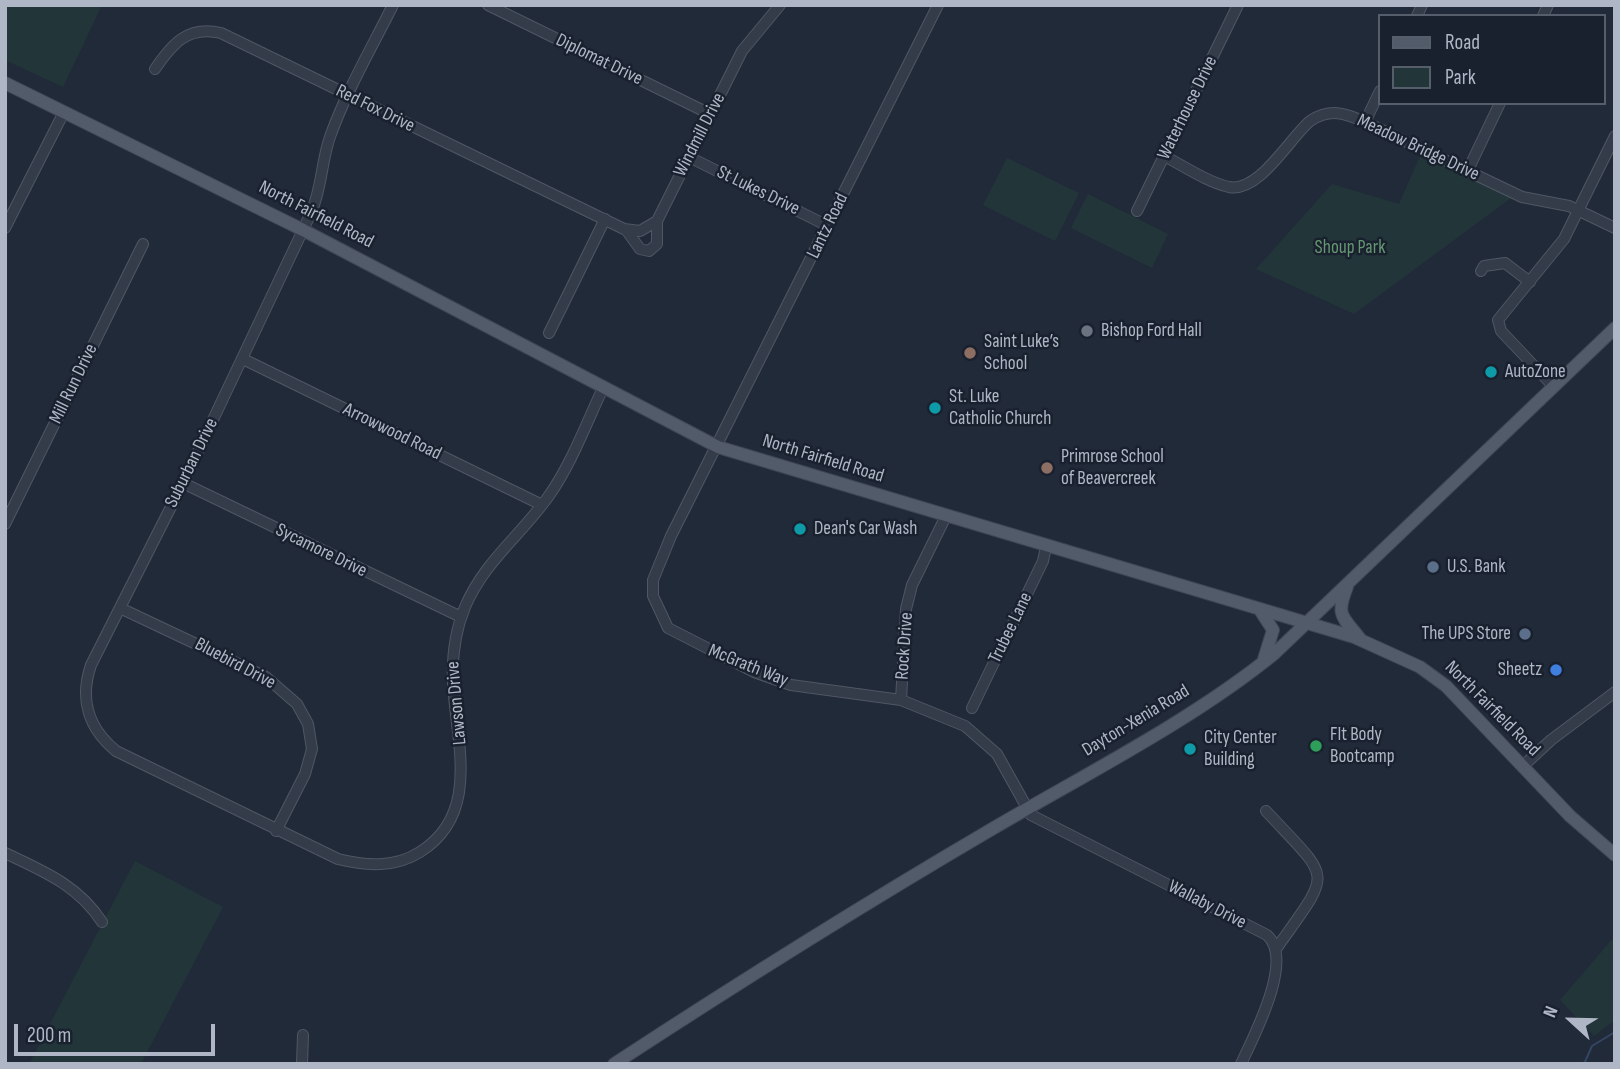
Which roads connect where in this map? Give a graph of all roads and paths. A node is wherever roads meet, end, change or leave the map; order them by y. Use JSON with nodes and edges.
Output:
{"nodes":[{"id":1,"x":393,"y":5,"type":"edge"},
{"id":2,"x":488,"y":5,"type":"edge"},
{"id":3,"x":780,"y":5,"type":"edge"},
{"id":4,"x":938,"y":5,"type":"edge"},
{"id":5,"x":1238,"y":5,"type":"edge"},
{"id":6,"x":155,"y":69,"type":"dead end"},
{"id":7,"x":5,"y":83,"type":"edge"},
{"id":8,"x":349,"y":95,"type":"junction"},
{"id":9,"x":1378,"y":95,"type":"edge"},
{"id":10,"x":1499,"y":105,"type":"edge"},
{"id":11,"x":64,"y":112,"type":"junction"},
{"id":12,"x":710,"y":114,"type":"junction"},
{"id":13,"x":1365,"y":122,"type":"junction"},
{"id":14,"x":1615,"y":136,"type":"edge"},
{"id":15,"x":1164,"y":156,"type":"junction"},
{"id":16,"x":689,"y":157,"type":"junction"},
{"id":17,"x":1467,"y":172,"type":"junction"},
{"id":18,"x":1578,"y":210,"type":"junction"},
{"id":19,"x":1137,"y":211,"type":"dead end"},
{"id":20,"x":605,"y":219,"type":"junction"},
{"id":21,"x":657,"y":221,"type":"junction"},
{"id":22,"x":828,"y":226,"type":"junction"},
{"id":23,"x":5,"y":228,"type":"edge"},
{"id":24,"x":1615,"y":228,"type":"edge"},
{"id":25,"x":624,"y":229,"type":"junction"},
{"id":26,"x":303,"y":230,"type":"junction"},
{"id":27,"x":143,"y":244,"type":"dead end"},
{"id":28,"x":1481,"y":271,"type":"dead end"},
{"id":29,"x":1530,"y":282,"type":"junction"},
{"id":30,"x":1615,"y":328,"type":"edge"},
{"id":31,"x":550,"y":333,"type":"dead end"},
{"id":32,"x":243,"y":359,"type":"junction"},
{"id":33,"x":1553,"y":386,"type":"junction"},
{"id":34,"x":603,"y":388,"type":"junction"},
{"id":35,"x":718,"y":447,"type":"junction"},
{"id":36,"x":183,"y":483,"type":"junction"},
{"id":37,"x":542,"y":505,"type":"junction"},
{"id":38,"x":946,"y":516,"type":"junction"},
{"id":39,"x":5,"y":524,"type":"edge"},
{"id":40,"x":1046,"y":547,"type":"junction"},
{"id":41,"x":1350,"y":582,"type":"junction"},
{"id":42,"x":120,"y":608,"type":"junction"},
{"id":43,"x":1260,"y":610,"type":"junction"},
{"id":44,"x":461,"y":617,"type":"junction"},
{"id":45,"x":1306,"y":623,"type":"junction"},
{"id":46,"x":1361,"y":640,"type":"junction"},
{"id":47,"x":1263,"y":663,"type":"junction"},
{"id":48,"x":1615,"y":692,"type":"edge"},
{"id":49,"x":901,"y":700,"type":"junction"},
{"id":50,"x":972,"y":708,"type":"dead end"},
{"id":51,"x":1522,"y":766,"type":"junction"},
{"id":52,"x":1027,"y":808,"type":"junction"},
{"id":53,"x":1266,"y":811,"type":"dead end"},
{"id":54,"x":276,"y":831,"type":"junction"},
{"id":55,"x":5,"y":853,"type":"edge"},
{"id":56,"x":1615,"y":855,"type":"edge"},
{"id":57,"x":102,"y":922,"type":"dead end"},
{"id":58,"x":1276,"y":949,"type":"junction"},
{"id":59,"x":303,"y":1035,"type":"dead end"},
{"id":60,"x":618,"y":1063,"type":"edge"},
{"id":61,"x":302,"y":1064,"type":"edge"},
{"id":62,"x":1241,"y":1064,"type":"edge"}],
"edges":[{"from":1,"to":8,"type":"street","name":"Suburban Drive"},
{"from":2,"to":12,"type":"street","name":"Diplomat Drive"},
{"from":3,"to":12,"type":"street","name":"Windmill Drive"},
{"from":4,"to":22,"type":"street","name":"Lantz Road"},
{"from":5,"to":15,"type":"street","name":"Waterhouse Drive"},
{"from":6,"to":8,"type":"street","name":"Red Fox Drive"},
{"from":7,"to":11,"type":"main road","name":"North Fairfield Road"},
{"from":8,"to":20,"type":"street","name":"Red Fox Drive"},
{"from":8,"to":26,"type":"street","name":"Suburban Drive"},
{"from":9,"to":13,"type":"street"},
{"from":10,"to":17,"type":"street"},
{"from":11,"to":23,"type":"street"},
{"from":11,"to":26,"type":"main road","name":"North Fairfield Road"},
{"from":12,"to":16,"type":"street","name":"Windmill Drive"},
{"from":13,"to":15,"type":"street","name":"Meadow Bridge Drive"},
{"from":13,"to":17,"type":"street","name":"Meadow Bridge Drive"},
{"from":14,"to":18,"type":"street"},
{"from":15,"to":19,"type":"street","name":"Waterhouse Drive"},
{"from":16,"to":21,"type":"street","name":"Windmill Drive"},
{"from":16,"to":22,"type":"street","name":"St Lukes Drive"},
{"from":17,"to":18,"type":"street","name":"Meadow Bridge Drive"},
{"from":18,"to":24,"type":"street","name":"Meadow Bridge Drive"},
{"from":18,"to":29,"type":"street"},
{"from":20,"to":25,"type":"street"},
{"from":20,"to":31,"type":"street"},
{"from":21,"to":25,"type":"street"},
{"from":21,"to":25,"type":"street"},
{"from":22,"to":35,"type":"street","name":"Lantz Road"},
{"from":26,"to":32,"type":"street","name":"Suburban Drive"},
{"from":26,"to":34,"type":"main road","name":"North Fairfield Road"},
{"from":27,"to":39,"type":"street","name":"Mill Run Drive"},
{"from":28,"to":29,"type":"street"},
{"from":29,"to":33,"type":"street"},
{"from":30,"to":33,"type":"main road","name":"Dayton-Xenia Road"},
{"from":32,"to":36,"type":"street","name":"Suburban Drive"},
{"from":32,"to":37,"type":"street","name":"Arrowwood Road"},
{"from":33,"to":41,"type":"main road","name":"Dayton-Xenia Road"},
{"from":34,"to":35,"type":"main road","name":"North Fairfield Road"},
{"from":34,"to":37,"type":"street","name":"Lawson Drive"},
{"from":35,"to":38,"type":"main road","name":"North Fairfield Road"},
{"from":35,"to":49,"type":"street","name":"McGrath Way"},
{"from":36,"to":42,"type":"street","name":"Suburban Drive"},
{"from":36,"to":44,"type":"street","name":"Sycamore Drive"},
{"from":37,"to":44,"type":"street","name":"Lawson Drive"},
{"from":38,"to":40,"type":"main road","name":"North Fairfield Road"},
{"from":38,"to":49,"type":"street","name":"Rock Drive"},
{"from":40,"to":43,"type":"main road","name":"North Fairfield Road"},
{"from":40,"to":50,"type":"street","name":"Trubee Lane"},
{"from":41,"to":45,"type":"main road","name":"Dayton-Xenia Road"},
{"from":41,"to":46,"type":"main road"},
{"from":42,"to":54,"type":"street","name":"Suburban Drive"},
{"from":42,"to":54,"type":"street","name":"Bluebird Drive"},
{"from":43,"to":45,"type":"main road","name":"North Fairfield Road"},
{"from":43,"to":47,"type":"main road"},
{"from":44,"to":54,"type":"street","name":"Lawson Drive"},
{"from":45,"to":46,"type":"main road","name":"North Fairfield Road"},
{"from":45,"to":47,"type":"main road","name":"Dayton-Xenia Road"},
{"from":46,"to":51,"type":"main road","name":"North Fairfield Road"},
{"from":47,"to":52,"type":"main road","name":"Dayton-Xenia Road"},
{"from":48,"to":51,"type":"street"},
{"from":49,"to":52,"type":"street","name":"McGrath Way"},
{"from":51,"to":56,"type":"main road","name":"North Fairfield Road"},
{"from":52,"to":58,"type":"street","name":"Wallaby Drive"},
{"from":52,"to":60,"type":"main road","name":"Dayton-Xenia Road"},
{"from":53,"to":58,"type":"street"},
{"from":55,"to":57,"type":"street"},
{"from":58,"to":62,"type":"street"},
{"from":59,"to":61,"type":"street"}]}
